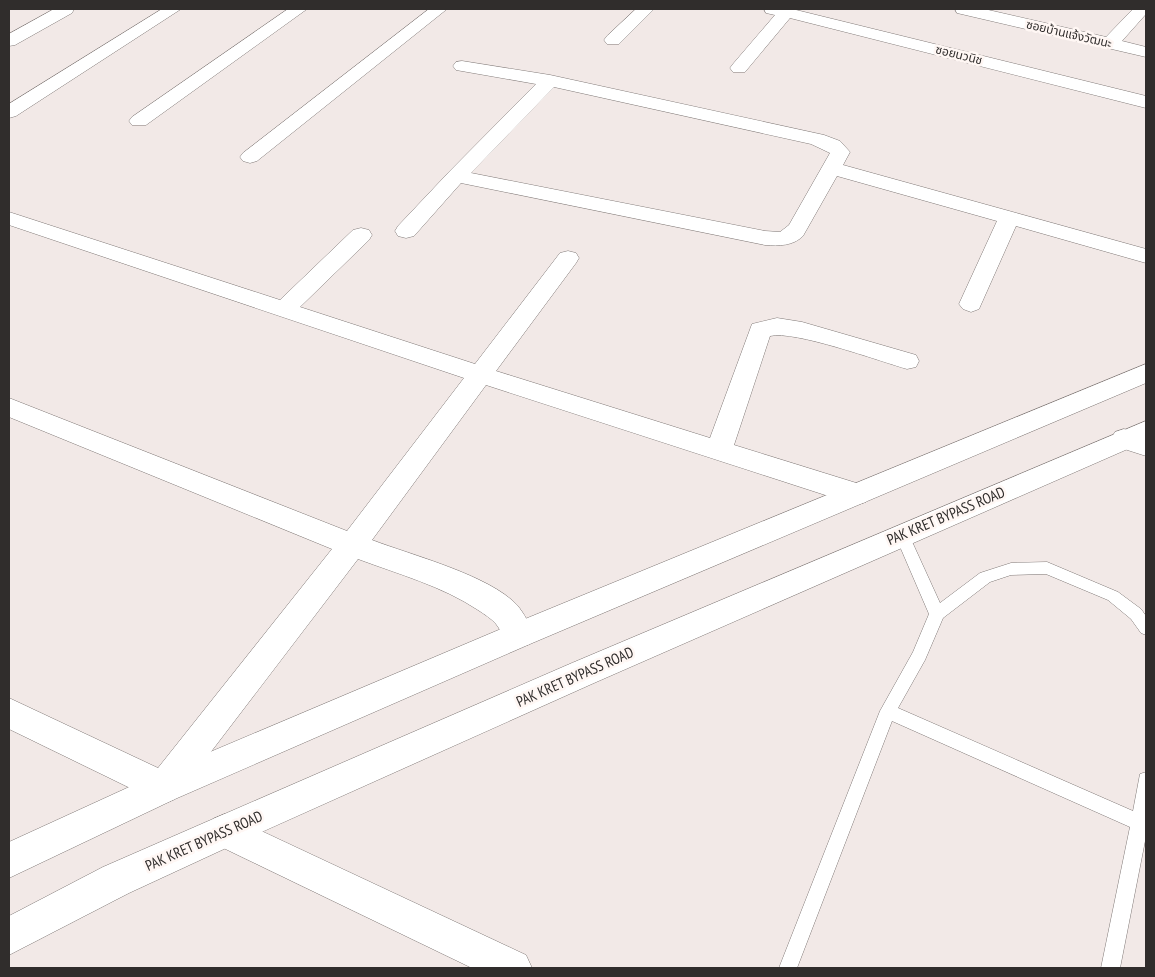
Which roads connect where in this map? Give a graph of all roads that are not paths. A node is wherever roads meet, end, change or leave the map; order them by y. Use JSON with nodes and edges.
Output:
{"nodes":[{"id":1,"x":66,"y":9,"type":"edge"},
{"id":2,"x":173,"y":9,"type":"edge"},
{"id":3,"x":299,"y":9,"type":"edge"},
{"id":4,"x":439,"y":9,"type":"edge"},
{"id":5,"x":646,"y":9,"type":"edge"},
{"id":6,"x":963,"y":9,"type":"edge"},
{"id":7,"x":1142,"y":9,"type":"edge"},
{"id":8,"x":779,"y":11,"type":"edge"},
{"id":9,"x":613,"y":40,"type":"dead end"},
{"id":10,"x":9,"y":41,"type":"edge"},
{"id":11,"x":1110,"y":44,"type":"junction"},
{"id":12,"x":1146,"y":52,"type":"edge"},
{"id":13,"x":462,"y":66,"type":"dead end"},
{"id":14,"x":739,"y":68,"type":"dead end"},
{"id":15,"x":550,"y":82,"type":"junction"},
{"id":16,"x":1146,"y":102,"type":"edge"},
{"id":17,"x":9,"y":112,"type":"edge"},
{"id":18,"x":139,"y":121,"type":"dead end"},
{"id":19,"x":250,"y":157,"type":"dead end"},
{"id":20,"x":832,"y":168,"type":"junction"},
{"id":21,"x":456,"y":176,"type":"junction"},
{"id":22,"x":9,"y":218,"type":"edge"},
{"id":23,"x":1009,"y":218,"type":"junction"},
{"id":24,"x":406,"y":231,"type":"dead end"},
{"id":25,"x":361,"y":235,"type":"dead end"},
{"id":26,"x":1146,"y":256,"type":"edge"},
{"id":27,"x":568,"y":258,"type":"dead end"},
{"id":28,"x":970,"y":304,"type":"dead end"},
{"id":29,"x":284,"y":309,"type":"junction"},
{"id":30,"x":907,"y":361,"type":"dead end"},
{"id":31,"x":1146,"y":373,"type":"edge"},
{"id":32,"x":478,"y":374,"type":"junction"},
{"id":33,"x":9,"y":407,"type":"edge"},
{"id":34,"x":1139,"y":438,"type":"edge"},
{"id":35,"x":719,"y":449,"type":"junction"},
{"id":36,"x":856,"y":494,"type":"junction"},
{"id":37,"x":902,"y":535,"type":"junction"},
{"id":38,"x":352,"y":545,"type":"junction"},
{"id":39,"x":937,"y":614,"type":"junction"},
{"id":40,"x":1146,"y":628,"type":"edge"},
{"id":41,"x":519,"y":635,"type":"junction"},
{"id":42,"x":888,"y":711,"type":"junction"},
{"id":43,"x":9,"y":713,"type":"edge"},
{"id":44,"x":1146,"y":780,"type":"edge"},
{"id":45,"x":163,"y":788,"type":"junction"},
{"id":46,"x":1140,"y":823,"type":"junction"},
{"id":47,"x":225,"y":831,"type":"junction"},
{"id":48,"x":9,"y":860,"type":"edge"},
{"id":49,"x":9,"y":936,"type":"edge"},
{"id":50,"x":513,"y":968,"type":"edge"},
{"id":51,"x":788,"y":968,"type":"edge"},
{"id":52,"x":1111,"y":968,"type":"edge"}],
"edges":[{"from":1,"to":10,"type":"street"},
{"from":2,"to":17,"type":"street"},
{"from":3,"to":18,"type":"street"},
{"from":4,"to":19,"type":"street"},
{"from":5,"to":9,"type":"street"},
{"from":6,"to":11,"type":"street","name":"ซอยบ้านแจ้งวัฒนะ"},
{"from":7,"to":11,"type":"street"},
{"from":8,"to":14,"type":"street"},
{"from":8,"to":16,"type":"street","name":"ซอยนวนิช"},
{"from":11,"to":12,"type":"street","name":"ซอยบ้านแจ้งวัฒนะ"},
{"from":13,"to":15,"type":"street"},
{"from":15,"to":20,"type":"street"},
{"from":15,"to":21,"type":"street"},
{"from":20,"to":21,"type":"street"},
{"from":20,"to":23,"type":"street"},
{"from":21,"to":24,"type":"street"},
{"from":22,"to":29,"type":"street"},
{"from":23,"to":26,"type":"street"},
{"from":23,"to":28,"type":"street"},
{"from":25,"to":29,"type":"street"},
{"from":27,"to":32,"type":"street"},
{"from":29,"to":32,"type":"street"},
{"from":30,"to":35,"type":"street"},
{"from":31,"to":36,"type":"street"},
{"from":32,"to":35,"type":"street"},
{"from":32,"to":38,"type":"street"},
{"from":33,"to":38,"type":"street"},
{"from":34,"to":37,"type":"street","name":"PAK KRET BYPASS ROAD"},
{"from":35,"to":36,"type":"street"},
{"from":36,"to":41,"type":"street"},
{"from":37,"to":39,"type":"lane"},
{"from":37,"to":47,"type":"street","name":"PAK KRET BYPASS ROAD"},
{"from":38,"to":41,"type":"street"},
{"from":38,"to":45,"type":"street"},
{"from":39,"to":40,"type":"lane"},
{"from":39,"to":42,"type":"lane"},
{"from":41,"to":45,"type":"street"},
{"from":42,"to":46,"type":"lane"},
{"from":42,"to":51,"type":"lane"},
{"from":43,"to":45,"type":"street"},
{"from":44,"to":46,"type":"lane"},
{"from":45,"to":48,"type":"street"},
{"from":46,"to":52,"type":"lane"},
{"from":47,"to":49,"type":"street","name":"PAK KRET BYPASS ROAD"},
{"from":47,"to":50,"type":"street"}]}
